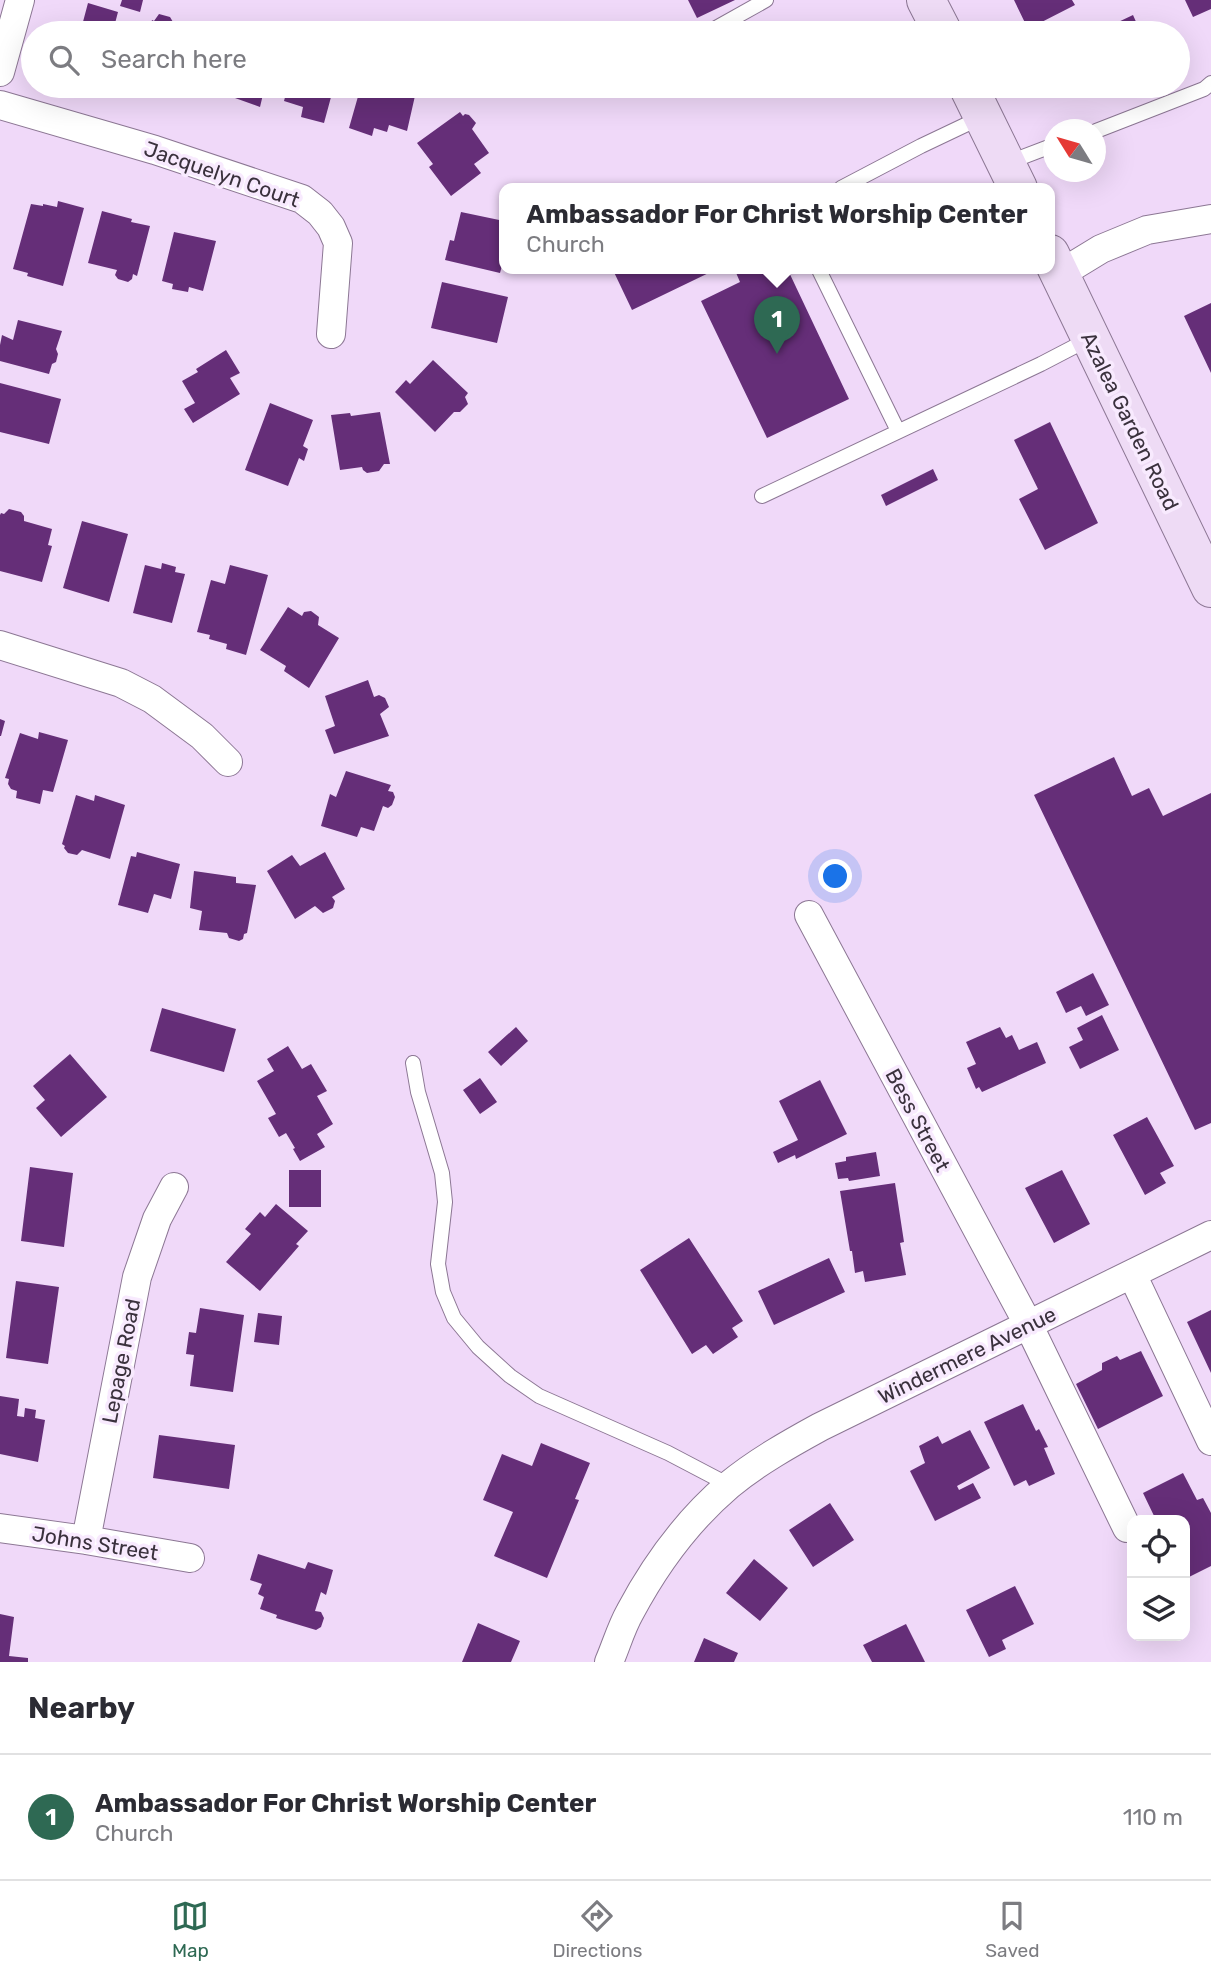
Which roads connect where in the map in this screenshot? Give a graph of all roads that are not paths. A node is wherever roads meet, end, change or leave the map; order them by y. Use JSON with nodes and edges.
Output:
{"nodes":[{"id":1,"x":20,"y":0,"type":"edge"},
{"id":2,"x":766,"y":0,"type":"edge"},
{"id":3,"x":926,"y":0,"type":"edge"},
{"id":4,"x":728,"y":21,"type":"edge"},
{"id":5,"x":937,"y":21,"type":"edge"},
{"id":6,"x":0,"y":72,"type":"edge"},
{"id":7,"x":1211,"y":83,"type":"edge"},
{"id":8,"x":1190,"y":94,"type":"edge"},
{"id":9,"x":1181,"y":98,"type":"edge"},
{"id":10,"x":976,"y":101,"type":"edge"},
{"id":11,"x":0,"y":105,"type":"edge"},
{"id":12,"x":1106,"y":127,"type":"edge"},
{"id":13,"x":1043,"y":153,"type":"edge"},
{"id":14,"x":1012,"y":175,"type":"edge"},
{"id":15,"x":851,"y":183,"type":"edge"},
{"id":16,"x":1211,"y":219,"type":"edge"},
{"id":17,"x":1055,"y":264,"type":"edge"},
{"id":18,"x":821,"y":274,"type":"edge"},
{"id":19,"x":331,"y":334,"type":"dead end"},
{"id":20,"x":1090,"y":338,"type":"junction"},
{"id":21,"x":898,"y":431,"type":"junction"},
{"id":22,"x":762,"y":496,"type":"dead end"},
{"id":23,"x":1211,"y":588,"type":"edge"},
{"id":24,"x":0,"y":645,"type":"edge"},
{"id":25,"x":228,"y":762,"type":"dead end"},
{"id":26,"x":808,"y":915,"type":"dead end"},
{"id":27,"x":414,"y":1063,"type":"dead end"},
{"id":28,"x":174,"y":1187,"type":"dead end"},
{"id":29,"x":1211,"y":1235,"type":"edge"},
{"id":30,"x":1132,"y":1273,"type":"junction"},
{"id":31,"x":1028,"y":1324,"type":"junction"},
{"id":32,"x":1211,"y":1441,"type":"edge"},
{"id":33,"x":729,"y":1485,"type":"junction"},
{"id":34,"x":0,"y":1528,"type":"edge"},
{"id":35,"x":1127,"y":1528,"type":"dead end"},
{"id":36,"x":86,"y":1540,"type":"junction"},
{"id":37,"x":190,"y":1558,"type":"dead end"},
{"id":38,"x":609,"y":1662,"type":"edge"}],
"edges":[{"from":1,"to":6,"type":"street"},
{"from":2,"to":4,"type":"lane"},
{"from":3,"to":5,"type":"main road"},
{"from":7,"to":8,"type":"lane"},
{"from":9,"to":12,"type":"lane"},
{"from":10,"to":14,"type":"main road"},
{"from":10,"to":15,"type":"lane"},
{"from":11,"to":19,"type":"street","name":"Jacquelyn Court"},
{"from":13,"to":14,"type":"lane"},
{"from":16,"to":17,"type":"street"},
{"from":17,"to":20,"type":"main road","name":"Azalea Garden Road"},
{"from":18,"to":21,"type":"lane"},
{"from":20,"to":21,"type":"lane"},
{"from":20,"to":23,"type":"main road","name":"Azalea Garden Road"},
{"from":21,"to":22,"type":"lane"},
{"from":24,"to":25,"type":"street"},
{"from":26,"to":31,"type":"street","name":"Bess Street"},
{"from":27,"to":33,"type":"lane"},
{"from":28,"to":36,"type":"street","name":"Lepage Road"},
{"from":29,"to":30,"type":"street","name":"Windermere Avenue"},
{"from":30,"to":31,"type":"street","name":"Windermere Avenue"},
{"from":30,"to":32,"type":"street"},
{"from":31,"to":33,"type":"street","name":"Windermere Avenue"},
{"from":31,"to":35,"type":"street","name":"Bess Street"},
{"from":33,"to":38,"type":"street","name":"Windermere Avenue"},
{"from":34,"to":36,"type":"street","name":"Johns Street"},
{"from":36,"to":37,"type":"street","name":"Johns Street"}]}
